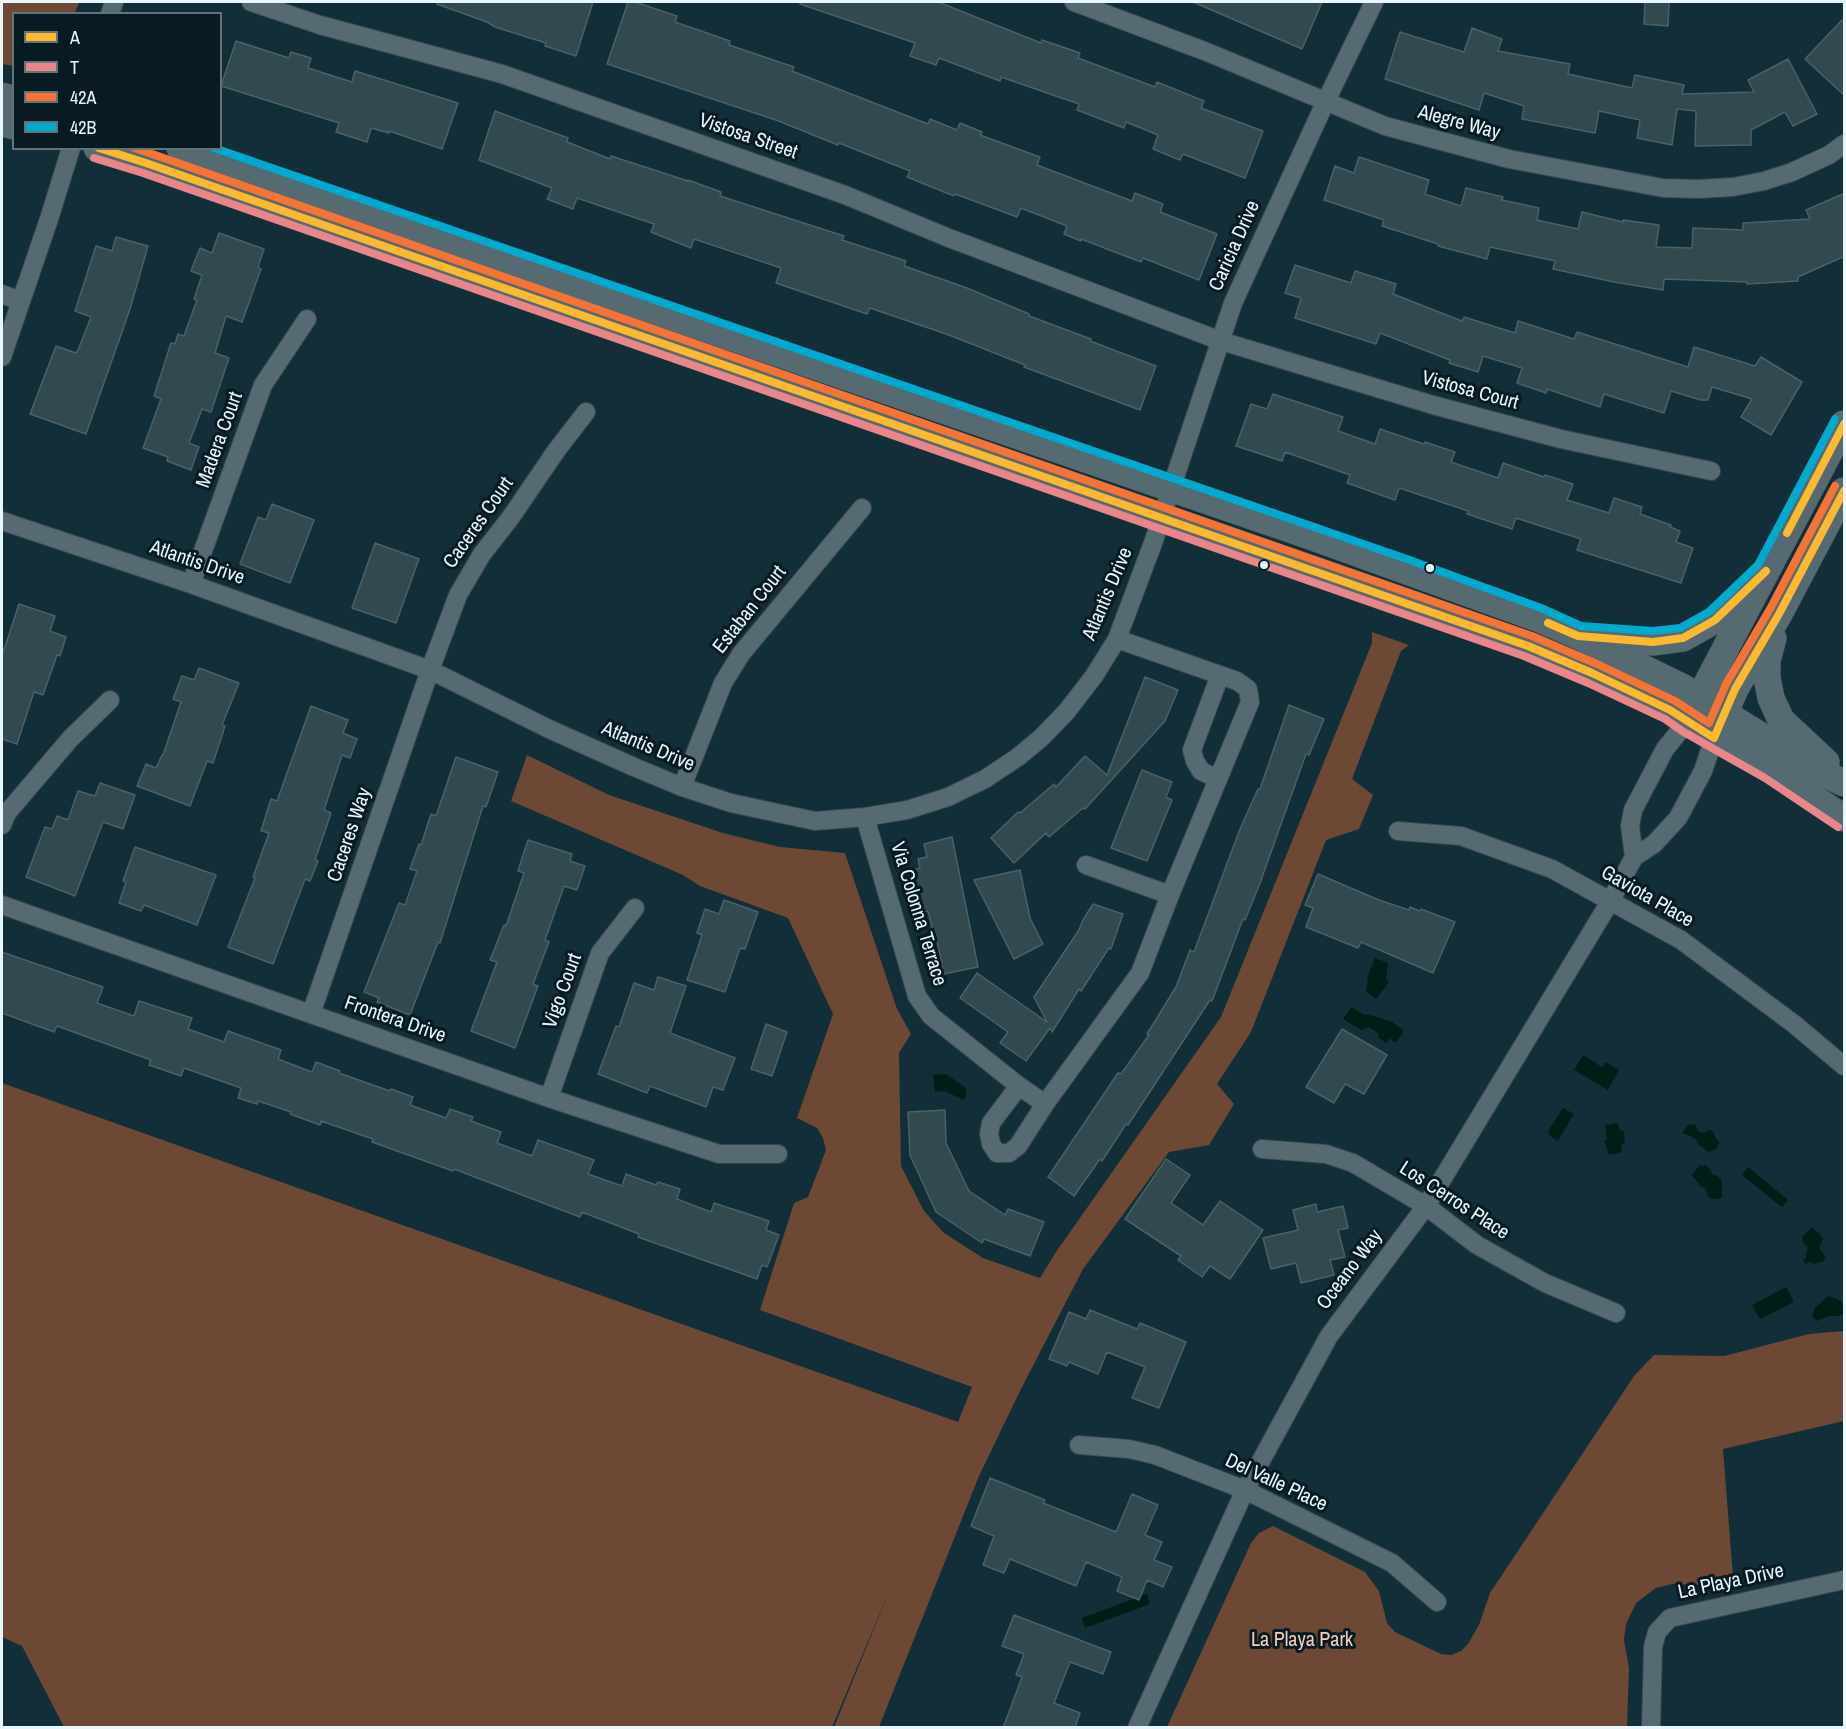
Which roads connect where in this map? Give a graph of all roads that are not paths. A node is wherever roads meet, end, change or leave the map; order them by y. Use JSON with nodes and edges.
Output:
{"nodes":[{"id":1,"x":251,"y":2,"type":"edge"},
{"id":2,"x":1074,"y":2,"type":"edge"},
{"id":3,"x":1374,"y":2,"type":"edge"},
{"id":4,"x":1325,"y":103,"type":"junction"},
{"id":5,"x":1845,"y":144,"type":"edge"},
{"id":6,"x":69,"y":150,"type":"edge"},
{"id":7,"x":103,"y":150,"type":"edge"},
{"id":8,"x":186,"y":150,"type":"edge"},
{"id":9,"x":2,"y":294,"type":"edge"},
{"id":10,"x":20,"y":301,"type":"junction"},
{"id":11,"x":307,"y":319,"type":"dead end"},
{"id":12,"x":1221,"y":341,"type":"junction"},
{"id":13,"x":2,"y":357,"type":"edge"},
{"id":14,"x":586,"y":412,"type":"dead end"},
{"id":15,"x":1845,"y":424,"type":"edge"},
{"id":16,"x":1711,"y":471,"type":"dead end"},
{"id":17,"x":1171,"y":488,"type":"junction"},
{"id":18,"x":1845,"y":491,"type":"edge"},
{"id":19,"x":861,"y":508,"type":"dead end"},
{"id":20,"x":1161,"y":518,"type":"junction"},
{"id":21,"x":2,"y":521,"type":"edge"},
{"id":22,"x":1766,"y":571,"type":"junction"},
{"id":23,"x":191,"y":584,"type":"junction"},
{"id":24,"x":1779,"y":614,"type":"junction"},
{"id":25,"x":1578,"y":636,"type":"junction"},
{"id":26,"x":1117,"y":639,"type":"junction"},
{"id":27,"x":430,"y":670,"type":"junction"},
{"id":28,"x":1220,"y":675,"type":"junction"},
{"id":29,"x":1700,"y":698,"type":"junction"},
{"id":30,"x":110,"y":700,"type":"dead end"},
{"id":31,"x":1724,"y":712,"type":"junction"},
{"id":32,"x":1687,"y":722,"type":"junction"},
{"id":33,"x":1714,"y":738,"type":"junction"},
{"id":34,"x":1218,"y":779,"type":"junction"},
{"id":35,"x":1845,"y":781,"type":"edge"},
{"id":36,"x":682,"y":787,"type":"junction"},
{"id":37,"x":866,"y":818,"type":"junction"},
{"id":38,"x":1845,"y":818,"type":"edge"},
{"id":39,"x":2,"y":825,"type":"edge"},
{"id":40,"x":1398,"y":831,"type":"dead end"},
{"id":41,"x":1634,"y":857,"type":"junction"},
{"id":42,"x":1086,"y":865,"type":"dead end"},
{"id":43,"x":1170,"y":895,"type":"junction"},
{"id":44,"x":1611,"y":900,"type":"junction"},
{"id":45,"x":2,"y":905,"type":"edge"},
{"id":46,"x":635,"y":908,"type":"dead end"},
{"id":47,"x":311,"y":1014,"type":"junction"},
{"id":48,"x":1845,"y":1066,"type":"edge"},
{"id":49,"x":1019,"y":1086,"type":"junction"},
{"id":50,"x":549,"y":1098,"type":"junction"},
{"id":51,"x":1045,"y":1104,"type":"junction"},
{"id":52,"x":1262,"y":1149,"type":"dead end"},
{"id":53,"x":778,"y":1154,"type":"dead end"},
{"id":54,"x":1426,"y":1206,"type":"junction"},
{"id":55,"x":1616,"y":1313,"type":"dead end"},
{"id":56,"x":1079,"y":1445,"type":"dead end"},
{"id":57,"x":1245,"y":1491,"type":"junction"},
{"id":58,"x":1845,"y":1580,"type":"edge"},
{"id":59,"x":1437,"y":1602,"type":"dead end"},
{"id":60,"x":1137,"y":1728,"type":"edge"},
{"id":61,"x":1651,"y":1728,"type":"edge"}],
"edges":[{"from":1,"to":12,"type":"street","name":"Vistosa Street"},
{"from":2,"to":4,"type":"street","name":"Alegre Way"},
{"from":3,"to":4,"type":"street","name":"Caricia Drive"},
{"from":4,"to":5,"type":"street","name":"Alegre Way"},
{"from":4,"to":12,"type":"street","name":"Caricia Drive"},
{"from":6,"to":10,"type":"street"},
{"from":7,"to":20,"type":"main road"},
{"from":8,"to":17,"type":"main road"},
{"from":9,"to":10,"type":"street"},
{"from":10,"to":13,"type":"street"},
{"from":11,"to":23,"type":"street","name":"Madera Court"},
{"from":12,"to":16,"type":"street","name":"Vistosa Court"},
{"from":12,"to":17,"type":"street","name":"Caricia Drive"},
{"from":14,"to":27,"type":"street","name":"Caceres Court"},
{"from":15,"to":22,"type":"main road"},
{"from":17,"to":20,"type":"street","name":"Caricia Drive"},
{"from":17,"to":25,"type":"main road"},
{"from":18,"to":24,"type":"main road"},
{"from":19,"to":36,"type":"street","name":"Estaban Court"},
{"from":20,"to":26,"type":"street","name":"Atlantis Drive"},
{"from":20,"to":32,"type":"main road"},
{"from":21,"to":23,"type":"street","name":"Atlantis Drive"},
{"from":22,"to":25,"type":"main road"},
{"from":22,"to":29,"type":"main road"},
{"from":23,"to":27,"type":"street","name":"Atlantis Drive"},
{"from":24,"to":31,"type":"main road"},
{"from":24,"to":35,"type":"main road"},
{"from":25,"to":29,"type":"main road"},
{"from":26,"to":28,"type":"street"},
{"from":26,"to":37,"type":"street","name":"Atlantis Drive"},
{"from":27,"to":36,"type":"street","name":"Atlantis Drive"},
{"from":27,"to":47,"type":"street","name":"Caceres Way"},
{"from":28,"to":34,"type":"street"},
{"from":28,"to":34,"type":"street"},
{"from":29,"to":31,"type":"main road"},
{"from":29,"to":32,"type":"main road"},
{"from":30,"to":39,"type":"street"},
{"from":31,"to":33,"type":"main road"},
{"from":31,"to":35,"type":"main road"},
{"from":32,"to":33,"type":"main road"},
{"from":32,"to":41,"type":"street"},
{"from":33,"to":38,"type":"main road"},
{"from":33,"to":41,"type":"street","name":"Oceano Way"},
{"from":34,"to":43,"type":"street"},
{"from":36,"to":37,"type":"street","name":"Atlantis Drive"},
{"from":37,"to":49,"type":"street","name":"Via Colonna Terrace"},
{"from":40,"to":44,"type":"street","name":"Gaviota Place"},
{"from":41,"to":44,"type":"street","name":"Oceano Way"},
{"from":42,"to":43,"type":"street"},
{"from":43,"to":51,"type":"street"},
{"from":44,"to":48,"type":"street","name":"Gaviota Place"},
{"from":44,"to":54,"type":"street","name":"Oceano Way"},
{"from":45,"to":47,"type":"street","name":"Frontera Drive"},
{"from":46,"to":50,"type":"street","name":"Vigo Court"},
{"from":47,"to":50,"type":"street","name":"Frontera Drive"},
{"from":49,"to":51,"type":"street","name":"Via Colonna Terrace"},
{"from":49,"to":51,"type":"street"},
{"from":50,"to":53,"type":"street","name":"Frontera Drive"},
{"from":52,"to":54,"type":"street","name":"Los Cerros Place"},
{"from":54,"to":55,"type":"street","name":"Los Cerros Place"},
{"from":54,"to":57,"type":"street","name":"Oceano Way"},
{"from":56,"to":57,"type":"street","name":"Del Valle Place"},
{"from":57,"to":59,"type":"street","name":"Del Valle Place"},
{"from":57,"to":60,"type":"street","name":"Oceano Way"},
{"from":58,"to":61,"type":"street","name":"La Playa Drive"}]}
